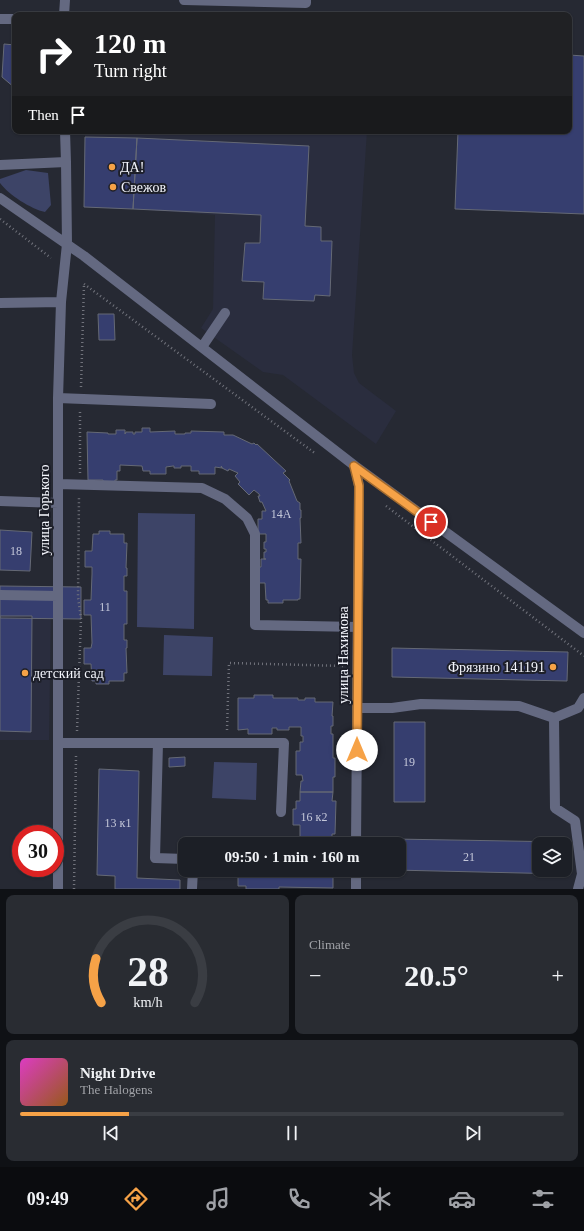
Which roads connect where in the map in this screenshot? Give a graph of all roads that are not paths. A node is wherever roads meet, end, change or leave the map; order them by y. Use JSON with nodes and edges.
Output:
{"nodes":[{"id":1,"x":65,"y":0,"type":"edge"},
{"id":2,"x":184,"y":0,"type":"edge"},
{"id":3,"x":306,"y":2,"type":"edge"},
{"id":4,"x":64,"y":12,"type":"edge"},
{"id":5,"x":0,"y":18,"type":"edge"},
{"id":6,"x":12,"y":19,"type":"edge"},
{"id":7,"x":64,"y":134,"type":"edge"},
{"id":8,"x":66,"y":162,"type":"junction"},
{"id":9,"x":0,"y":165,"type":"edge"},
{"id":10,"x":0,"y":198,"type":"edge"},
{"id":11,"x":67,"y":244,"type":"junction"},
{"id":12,"x":61,"y":302,"type":"junction"},
{"id":13,"x":0,"y":303,"type":"edge"},
{"id":14,"x":225,"y":313,"type":"dead end"},
{"id":15,"x":202,"y":347,"type":"junction"},
{"id":16,"x":58,"y":398,"type":"junction"},
{"id":17,"x":211,"y":404,"type":"dead end"},
{"id":18,"x":354,"y":466,"type":"junction"},
{"id":19,"x":58,"y":484,"type":"junction"},
{"id":20,"x":0,"y":501,"type":"edge"},
{"id":21,"x":58,"y":503,"type":"junction"},
{"id":22,"x":0,"y":595,"type":"edge"},
{"id":23,"x":58,"y":596,"type":"junction"},
{"id":24,"x":358,"y":627,"type":"junction"},
{"id":25,"x":584,"y":633,"type":"edge"},
{"id":26,"x":584,"y":698,"type":"edge"},
{"id":27,"x":357,"y":708,"type":"junction"},
{"id":28,"x":554,"y":718,"type":"junction"},
{"id":29,"x":58,"y":743,"type":"junction"},
{"id":30,"x":158,"y":743,"type":"junction"},
{"id":31,"x":281,"y":812,"type":"dead end"},
{"id":32,"x":356,"y":837,"type":"edge"},
{"id":33,"x":178,"y":859,"type":"edge"},
{"id":34,"x":193,"y":877,"type":"edge"},
{"id":35,"x":356,"y":877,"type":"edge"},
{"id":36,"x":58,"y":889,"type":"edge"},
{"id":37,"x":192,"y":889,"type":"edge"},
{"id":38,"x":356,"y":889,"type":"edge"},
{"id":39,"x":578,"y":889,"type":"edge"}],
"edges":[{"from":1,"to":4,"type":"street"},
{"from":2,"to":3,"type":"street"},
{"from":5,"to":6,"type":"street"},
{"from":7,"to":8,"type":"street","name":"улица Горького"},
{"from":8,"to":9,"type":"street"},
{"from":8,"to":11,"type":"street","name":"улица Горького"},
{"from":10,"to":11,"type":"street"},
{"from":11,"to":12,"type":"street","name":"улица Горького"},
{"from":11,"to":15,"type":"street"},
{"from":12,"to":13,"type":"street"},
{"from":12,"to":16,"type":"street","name":"улица Горького"},
{"from":14,"to":15,"type":"street"},
{"from":15,"to":18,"type":"street"},
{"from":16,"to":17,"type":"street"},
{"from":16,"to":19,"type":"street","name":"улица Горького"},
{"from":18,"to":24,"type":"street","name":"улица Нахимова"},
{"from":18,"to":25,"type":"street"},
{"from":19,"to":21,"type":"street","name":"улица Горького"},
{"from":19,"to":24,"type":"street"},
{"from":20,"to":21,"type":"street"},
{"from":21,"to":23,"type":"street","name":"улица Горького"},
{"from":22,"to":23,"type":"street"},
{"from":23,"to":29,"type":"street","name":"улица Горького"},
{"from":24,"to":27,"type":"street","name":"улица Нахимова"},
{"from":26,"to":28,"type":"street"},
{"from":27,"to":28,"type":"street"},
{"from":27,"to":32,"type":"street","name":"улица Нахимова"},
{"from":28,"to":39,"type":"street"},
{"from":29,"to":30,"type":"street"},
{"from":29,"to":36,"type":"street","name":"улица Горького"},
{"from":30,"to":31,"type":"street"},
{"from":30,"to":33,"type":"street"},
{"from":34,"to":37,"type":"street"},
{"from":35,"to":38,"type":"street"}]}
